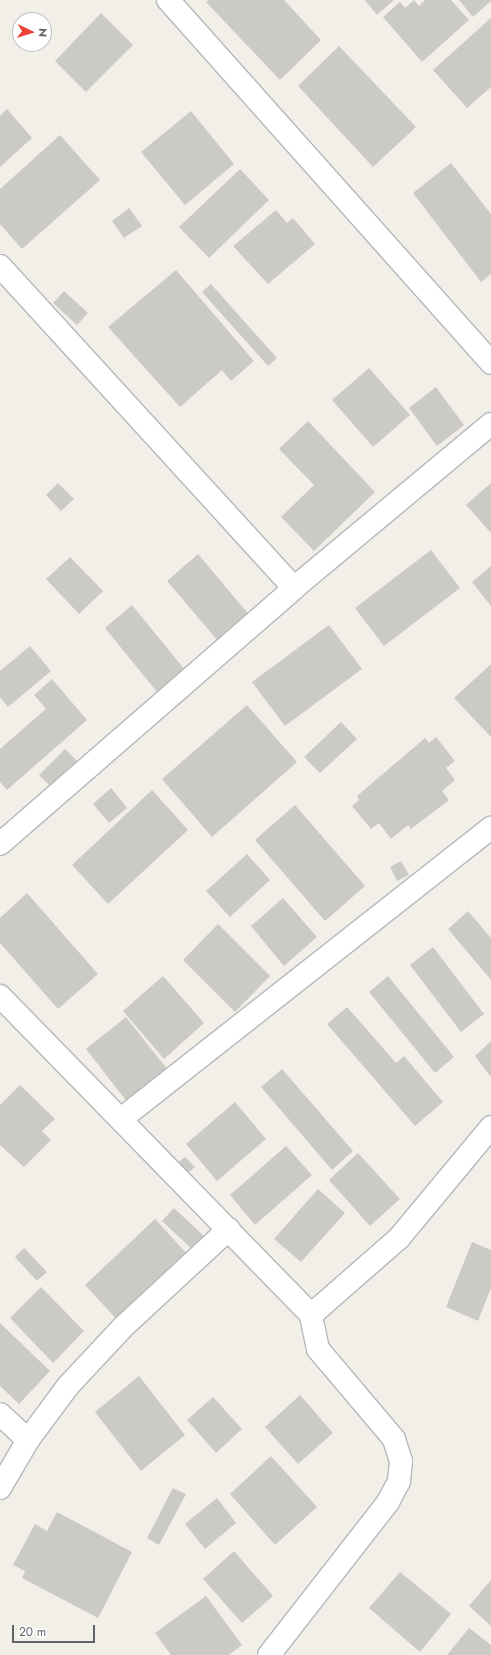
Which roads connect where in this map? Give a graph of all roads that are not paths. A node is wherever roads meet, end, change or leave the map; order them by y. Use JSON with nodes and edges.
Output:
{"nodes":[{"id":1,"x":168,"y":0,"type":"edge"},
{"id":2,"x":0,"y":266,"type":"edge"},
{"id":3,"x":491,"y":363,"type":"edge"},
{"id":4,"x":491,"y":424,"type":"edge"},
{"id":5,"x":294,"y":588,"type":"junction"},
{"id":6,"x":491,"y":828,"type":"edge"},
{"id":7,"x":0,"y":844,"type":"edge"},
{"id":8,"x":0,"y":996,"type":"edge"},
{"id":9,"x":121,"y":1119,"type":"junction"},
{"id":10,"x":491,"y":1127,"type":"edge"},
{"id":11,"x":229,"y":1229,"type":"junction"},
{"id":12,"x":311,"y":1315,"type":"junction"},
{"id":13,"x":0,"y":1414,"type":"edge"},
{"id":14,"x":28,"y":1440,"type":"junction"},
{"id":15,"x":0,"y":1488,"type":"edge"},
{"id":16,"x":269,"y":1655,"type":"edge"}],
"edges":[{"from":1,"to":3,"type":"street"},
{"from":2,"to":5,"type":"street"},
{"from":4,"to":5,"type":"street"},
{"from":5,"to":7,"type":"street"},
{"from":6,"to":9,"type":"street"},
{"from":8,"to":9,"type":"street"},
{"from":9,"to":11,"type":"street"},
{"from":10,"to":12,"type":"street"},
{"from":11,"to":12,"type":"street"},
{"from":11,"to":14,"type":"street"},
{"from":12,"to":16,"type":"street"},
{"from":13,"to":14,"type":"street"},
{"from":14,"to":15,"type":"street"}]}
